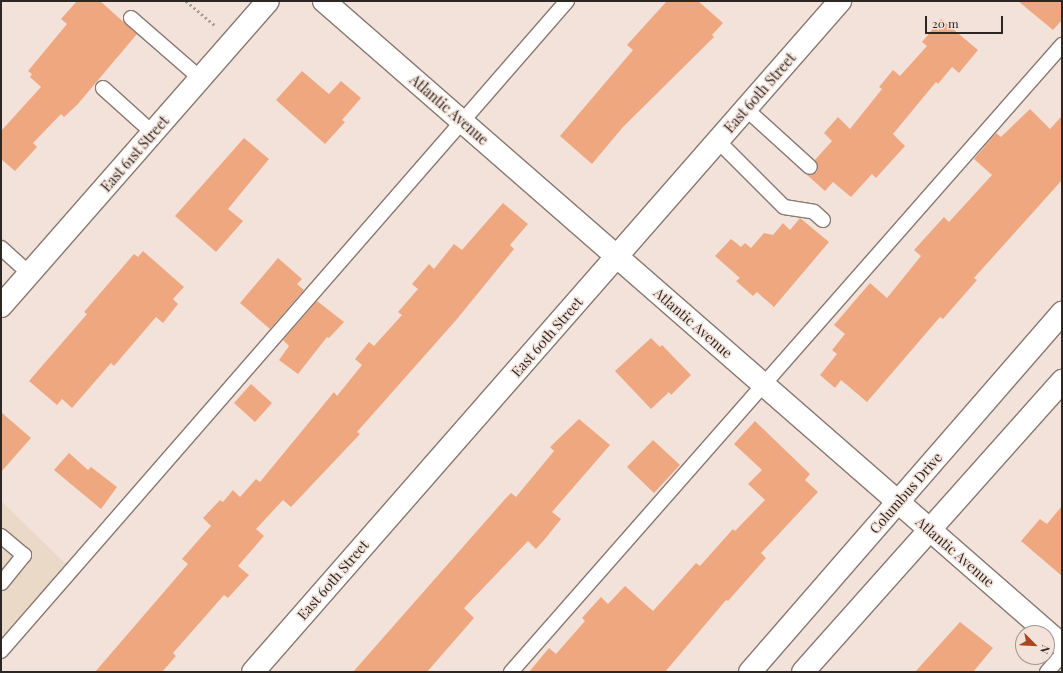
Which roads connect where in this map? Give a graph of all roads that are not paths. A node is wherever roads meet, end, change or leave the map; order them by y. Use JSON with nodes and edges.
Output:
{"nodes":[{"id":1,"x":268,"y":1,"type":"edge"},
{"id":2,"x":324,"y":1,"type":"edge"},
{"id":3,"x":567,"y":1,"type":"edge"},
{"id":4,"x":840,"y":1,"type":"edge"},
{"id":5,"x":131,"y":18,"type":"dead end"},
{"id":6,"x":1062,"y":45,"type":"edge"},
{"id":7,"x":200,"y":78,"type":"junction"},
{"id":8,"x":103,"y":88,"type":"dead end"},
{"id":9,"x":746,"y":109,"type":"junction"},
{"id":10,"x":462,"y":122,"type":"junction"},
{"id":11,"x":153,"y":133,"type":"junction"},
{"id":12,"x":718,"y":140,"type":"junction"},
{"id":13,"x":810,"y":167,"type":"dead end"},
{"id":14,"x":823,"y":220,"type":"dead end"},
{"id":15,"x":1,"y":248,"type":"edge"},
{"id":16,"x":617,"y":256,"type":"junction"},
{"id":17,"x":30,"y":274,"type":"junction"},
{"id":18,"x":5,"y":294,"type":"edge"},
{"id":19,"x":1062,"y":313,"type":"edge"},
{"id":20,"x":1062,"y":381,"type":"edge"},
{"id":21,"x":764,"y":385,"type":"junction"},
{"id":22,"x":899,"y":502,"type":"junction"},
{"id":23,"x":929,"y":529,"type":"junction"},
{"id":24,"x":1,"y":536,"type":"edge"},
{"id":25,"x":1,"y":583,"type":"edge"},
{"id":26,"x":1062,"y":645,"type":"edge"},
{"id":27,"x":1,"y":651,"type":"edge"},
{"id":28,"x":1062,"y":655,"type":"edge"},
{"id":29,"x":253,"y":672,"type":"edge"},
{"id":30,"x":511,"y":672,"type":"edge"},
{"id":31,"x":750,"y":672,"type":"edge"},
{"id":32,"x":803,"y":672,"type":"edge"},
{"id":33,"x":1047,"y":672,"type":"edge"}],
"edges":[{"from":1,"to":7,"type":"street","name":"East 61st Street"},
{"from":2,"to":10,"type":"street","name":"Atlantic Avenue"},
{"from":3,"to":10,"type":"lane"},
{"from":4,"to":9,"type":"street","name":"East 60th Street"},
{"from":5,"to":7,"type":"lane"},
{"from":6,"to":21,"type":"lane"},
{"from":7,"to":11,"type":"street","name":"East 61st Street"},
{"from":8,"to":11,"type":"lane"},
{"from":9,"to":12,"type":"street","name":"East 60th Street"},
{"from":9,"to":13,"type":"lane"},
{"from":10,"to":16,"type":"street","name":"Atlantic Avenue"},
{"from":10,"to":27,"type":"lane"},
{"from":11,"to":17,"type":"street","name":"East 61st Street"},
{"from":12,"to":14,"type":"lane"},
{"from":12,"to":16,"type":"street","name":"East 60th Street"},
{"from":15,"to":17,"type":"lane"},
{"from":16,"to":21,"type":"street","name":"Atlantic Avenue"},
{"from":16,"to":29,"type":"street","name":"East 60th Street"},
{"from":17,"to":18,"type":"street","name":"East 61st Street"},
{"from":19,"to":22,"type":"street","name":"Columbus Drive"},
{"from":20,"to":23,"type":"street"},
{"from":21,"to":22,"type":"street","name":"Atlantic Avenue"},
{"from":21,"to":30,"type":"lane"},
{"from":22,"to":23,"type":"street","name":"Atlantic Avenue"},
{"from":22,"to":31,"type":"street","name":"Columbus Drive"},
{"from":23,"to":26,"type":"street","name":"Atlantic Avenue"},
{"from":23,"to":32,"type":"street"},
{"from":24,"to":25,"type":"lane"},
{"from":28,"to":33,"type":"lane"}]}
